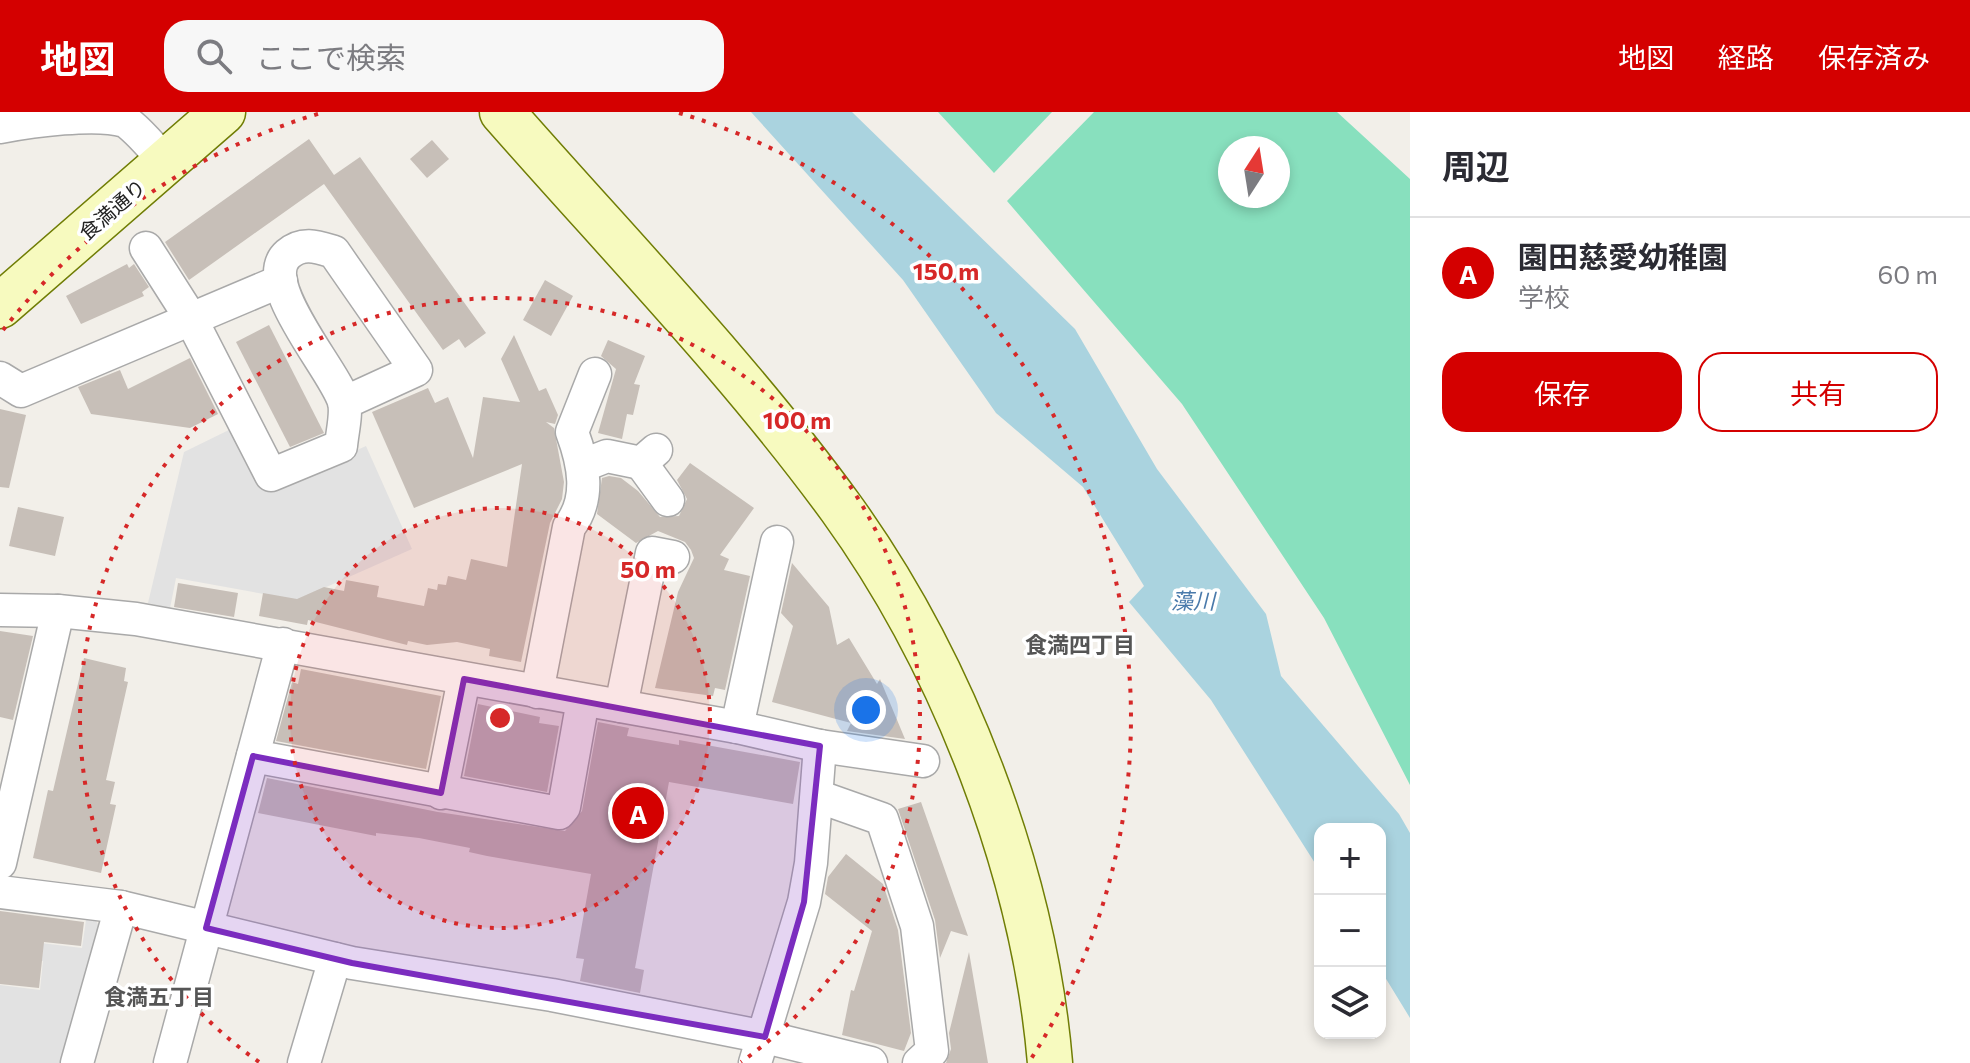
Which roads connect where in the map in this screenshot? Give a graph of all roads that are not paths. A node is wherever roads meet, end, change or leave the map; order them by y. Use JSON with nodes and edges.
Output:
{"nodes":[{"id":1,"x":223,"y":112,"type":"edge"},
{"id":2,"x":502,"y":112,"type":"edge"},
{"id":3,"x":0,"y":127,"type":"edge"},
{"id":4,"x":166,"y":162,"type":"junction"},
{"id":5,"x":146,"y":248,"type":"dead end"},
{"id":6,"x":281,"y":281,"type":"junction"},
{"id":7,"x":0,"y":306,"type":"edge"},
{"id":8,"x":190,"y":317,"type":"junction"},
{"id":9,"x":595,"y":374,"type":"dead end"},
{"id":10,"x":0,"y":378,"type":"edge"},
{"id":11,"x":344,"y":403,"type":"junction"},
{"id":12,"x":584,"y":465,"type":"junction"},
{"id":13,"x":668,"y":500,"type":"dead end"},
{"id":14,"x":777,"y":542,"type":"dead end"},
{"id":15,"x":652,"y":553,"type":"dead end"},
{"id":16,"x":0,"y":610,"type":"edge"},
{"id":17,"x":58,"y":611,"type":"junction"},
{"id":18,"x":283,"y":644,"type":"junction"},
{"id":19,"x":464,"y":679,"type":"junction"},
{"id":20,"x":537,"y":692,"type":"junction"},
{"id":21,"x":583,"y":700,"type":"junction"},
{"id":22,"x":621,"y":706,"type":"junction"},
{"id":23,"x":737,"y":727,"type":"junction"},
{"id":24,"x":820,"y":746,"type":"junction"},
{"id":25,"x":253,"y":756,"type":"junction"},
{"id":26,"x":923,"y":761,"type":"dead end"},
{"id":27,"x":8,"y":792,"type":"edge"},
{"id":28,"x":441,"y":793,"type":"junction"},
{"id":29,"x":817,"y":796,"type":"junction"},
{"id":30,"x":0,"y":863,"type":"edge"},
{"id":31,"x":0,"y":892,"type":"edge"},
{"id":32,"x":121,"y":907,"type":"junction"},
{"id":33,"x":206,"y":928,"type":"junction"},
{"id":34,"x":335,"y":959,"type":"junction"},
{"id":35,"x":760,"y":1050,"type":"edge"},
{"id":36,"x":77,"y":1063,"type":"edge"},
{"id":37,"x":170,"y":1063,"type":"edge"},
{"id":38,"x":304,"y":1063,"type":"edge"},
{"id":39,"x":871,"y":1063,"type":"edge"},
{"id":40,"x":919,"y":1063,"type":"edge"},
{"id":41,"x":1050,"y":1063,"type":"edge"}],
"edges":[{"from":1,"to":4,"type":"street","name":"食満通り"},
{"from":2,"to":41,"type":"street"},
{"from":3,"to":4,"type":"street"},
{"from":4,"to":7,"type":"street","name":"食満通り"},
{"from":5,"to":8,"type":"street"},
{"from":6,"to":8,"type":"street"},
{"from":6,"to":11,"type":"street"},
{"from":6,"to":11,"type":"street"},
{"from":8,"to":10,"type":"street"},
{"from":8,"to":11,"type":"street"},
{"from":9,"to":12,"type":"street"},
{"from":12,"to":13,"type":"street"},
{"from":12,"to":20,"type":"street"},
{"from":14,"to":23,"type":"street"},
{"from":15,"to":22,"type":"street"},
{"from":16,"to":17,"type":"street"},
{"from":17,"to":18,"type":"street"},
{"from":17,"to":27,"type":"street"},
{"from":18,"to":19,"type":"street"},
{"from":18,"to":25,"type":"street"},
{"from":19,"to":20,"type":"street"},
{"from":19,"to":28,"type":"street"},
{"from":20,"to":21,"type":"street"},
{"from":21,"to":22,"type":"street"},
{"from":21,"to":28,"type":"street"},
{"from":22,"to":23,"type":"street"},
{"from":23,"to":24,"type":"street"},
{"from":24,"to":26,"type":"street"},
{"from":24,"to":29,"type":"street"},
{"from":25,"to":28,"type":"street"},
{"from":25,"to":33,"type":"street"},
{"from":27,"to":30,"type":"street"},
{"from":29,"to":35,"type":"street"},
{"from":29,"to":40,"type":"street"},
{"from":31,"to":32,"type":"street"},
{"from":32,"to":33,"type":"street"},
{"from":32,"to":36,"type":"street"},
{"from":33,"to":34,"type":"street"},
{"from":33,"to":37,"type":"street"},
{"from":34,"to":35,"type":"street"},
{"from":34,"to":38,"type":"street"},
{"from":35,"to":39,"type":"street"}]}
